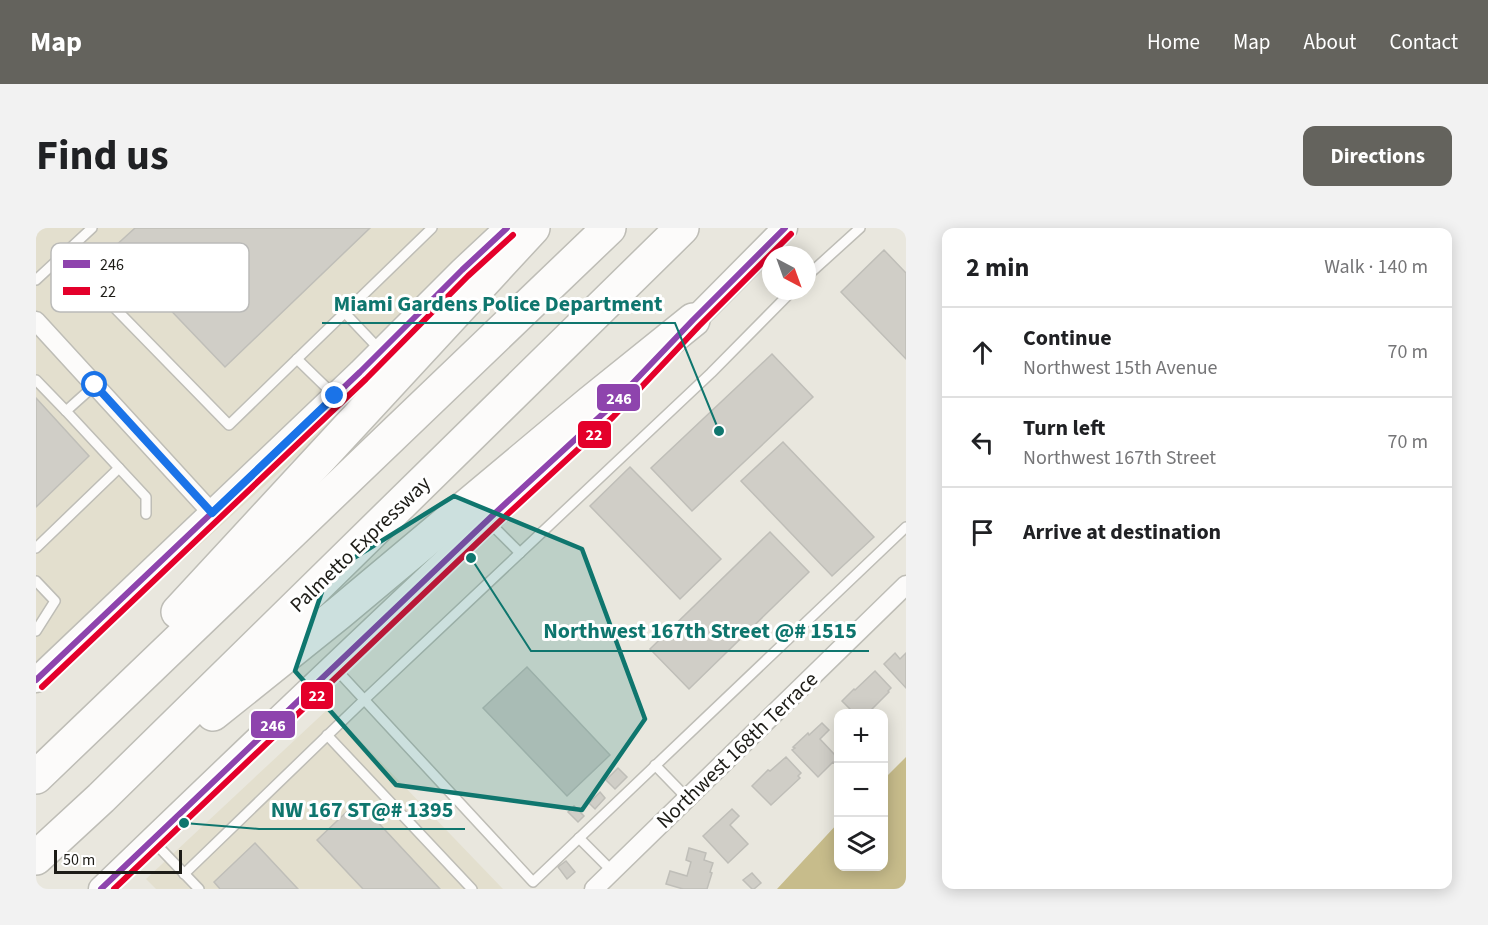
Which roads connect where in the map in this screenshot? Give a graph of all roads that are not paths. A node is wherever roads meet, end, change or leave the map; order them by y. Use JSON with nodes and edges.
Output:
{"nodes":[{"id":1,"x":92,"y":228,"type":"edge"},
{"id":2,"x":432,"y":228,"type":"edge"},
{"id":3,"x":507,"y":228,"type":"edge"},
{"id":4,"x":533,"y":228,"type":"edge"},
{"id":5,"x":609,"y":228,"type":"edge"},
{"id":6,"x":682,"y":228,"type":"edge"},
{"id":7,"x":860,"y":228,"type":"edge"},
{"id":8,"x":781,"y":241,"type":"edge"},
{"id":9,"x":76,"y":243,"type":"edge"},
{"id":10,"x":51,"y":266,"type":"edge"},
{"id":11,"x":816,"y":268,"type":"edge"},
{"id":12,"x":36,"y":280,"type":"edge"},
{"id":13,"x":783,"y":300,"type":"edge"},
{"id":14,"x":119,"y":312,"type":"edge"},
{"id":15,"x":345,"y":313,"type":"junction"},
{"id":16,"x":693,"y":320,"type":"junction"},
{"id":17,"x":36,"y":321,"type":"edge"},
{"id":18,"x":381,"y":351,"type":"junction"},
{"id":19,"x":297,"y":359,"type":"junction"},
{"id":20,"x":36,"y":380,"type":"edge"},
{"id":21,"x":95,"y":385,"type":"junction"},
{"id":22,"x":335,"y":396,"type":"junction"},
{"id":23,"x":66,"y":411,"type":"junction"},
{"id":24,"x":119,"y":468,"type":"junction"},
{"id":25,"x":212,"y":513,"type":"junction"},
{"id":26,"x":146,"y":514,"type":"dead end"},
{"id":27,"x":488,"y":520,"type":"junction"},
{"id":28,"x":906,"y":527,"type":"edge"},
{"id":29,"x":36,"y":548,"type":"edge"},
{"id":30,"x":520,"y":553,"type":"junction"},
{"id":31,"x":36,"y":581,"type":"edge"},
{"id":32,"x":906,"y":585,"type":"edge"},
{"id":33,"x":36,"y":631,"type":"edge"},
{"id":34,"x":333,"y":666,"type":"junction"},
{"id":35,"x":36,"y":680,"type":"edge"},
{"id":36,"x":124,"y":692,"type":"junction"},
{"id":37,"x":364,"y":700,"type":"junction"},
{"id":38,"x":327,"y":735,"type":"junction"},
{"id":39,"x":655,"y":765,"type":"junction"},
{"id":40,"x":36,"y":777,"type":"edge"},
{"id":41,"x":100,"y":798,"type":"junction"},
{"id":42,"x":687,"y":798,"type":"junction"},
{"id":43,"x":579,"y":838,"type":"junction"},
{"id":44,"x":152,"y":840,"type":"junction"},
{"id":45,"x":36,"y":858,"type":"edge"},
{"id":46,"x":612,"y":871,"type":"junction"},
{"id":47,"x":184,"y":874,"type":"junction"},
{"id":48,"x":101,"y":889,"type":"edge"},
{"id":49,"x":199,"y":889,"type":"edge"},
{"id":50,"x":472,"y":889,"type":"edge"},
{"id":51,"x":594,"y":889,"type":"edge"}],
"edges":[{"from":1,"to":9,"type":"lane"},
{"from":2,"to":15,"type":"lane"},
{"from":3,"to":18,"type":"street"},
{"from":4,"to":36,"type":"highway"},
{"from":5,"to":36,"type":"highway"},
{"from":6,"to":41,"type":"highway","name":"Palmetto Expressway"},
{"from":7,"to":11,"type":"lane"},
{"from":8,"to":16,"type":"street"},
{"from":10,"to":12,"type":"lane"},
{"from":13,"to":30,"type":"lane"},
{"from":14,"to":19,"type":"lane"},
{"from":15,"to":18,"type":"lane"},
{"from":15,"to":19,"type":"lane"},
{"from":16,"to":27,"type":"street"},
{"from":16,"to":41,"type":"highway"},
{"from":17,"to":21,"type":"street"},
{"from":18,"to":22,"type":"street"},
{"from":19,"to":22,"type":"lane"},
{"from":20,"to":23,"type":"lane"},
{"from":21,"to":23,"type":"lane"},
{"from":21,"to":25,"type":"street"},
{"from":22,"to":25,"type":"street"},
{"from":23,"to":24,"type":"lane"},
{"from":24,"to":26,"type":"lane"},
{"from":24,"to":29,"type":"lane"},
{"from":25,"to":35,"type":"street"},
{"from":27,"to":30,"type":"lane"},
{"from":27,"to":34,"type":"street"},
{"from":28,"to":39,"type":"lane"},
{"from":30,"to":37,"type":"lane"},
{"from":31,"to":33,"type":"lane"},
{"from":32,"to":42,"type":"street","name":"Northwest 168th Terrace"},
{"from":34,"to":37,"type":"lane"},
{"from":34,"to":44,"type":"street"},
{"from":36,"to":40,"type":"highway"},
{"from":37,"to":38,"type":"lane"},
{"from":37,"to":43,"type":"lane"},
{"from":38,"to":47,"type":"lane"},
{"from":38,"to":50,"type":"lane"},
{"from":39,"to":42,"type":"lane"},
{"from":39,"to":43,"type":"lane"},
{"from":41,"to":45,"type":"highway","name":"Palmetto Expressway"},
{"from":42,"to":46,"type":"street","name":"Northwest 168th Terrace"},
{"from":43,"to":46,"type":"lane"},
{"from":44,"to":47,"type":"lane"},
{"from":44,"to":48,"type":"street"},
{"from":46,"to":51,"type":"street","name":"Northwest 168th Terrace"},
{"from":47,"to":49,"type":"lane"}]}
